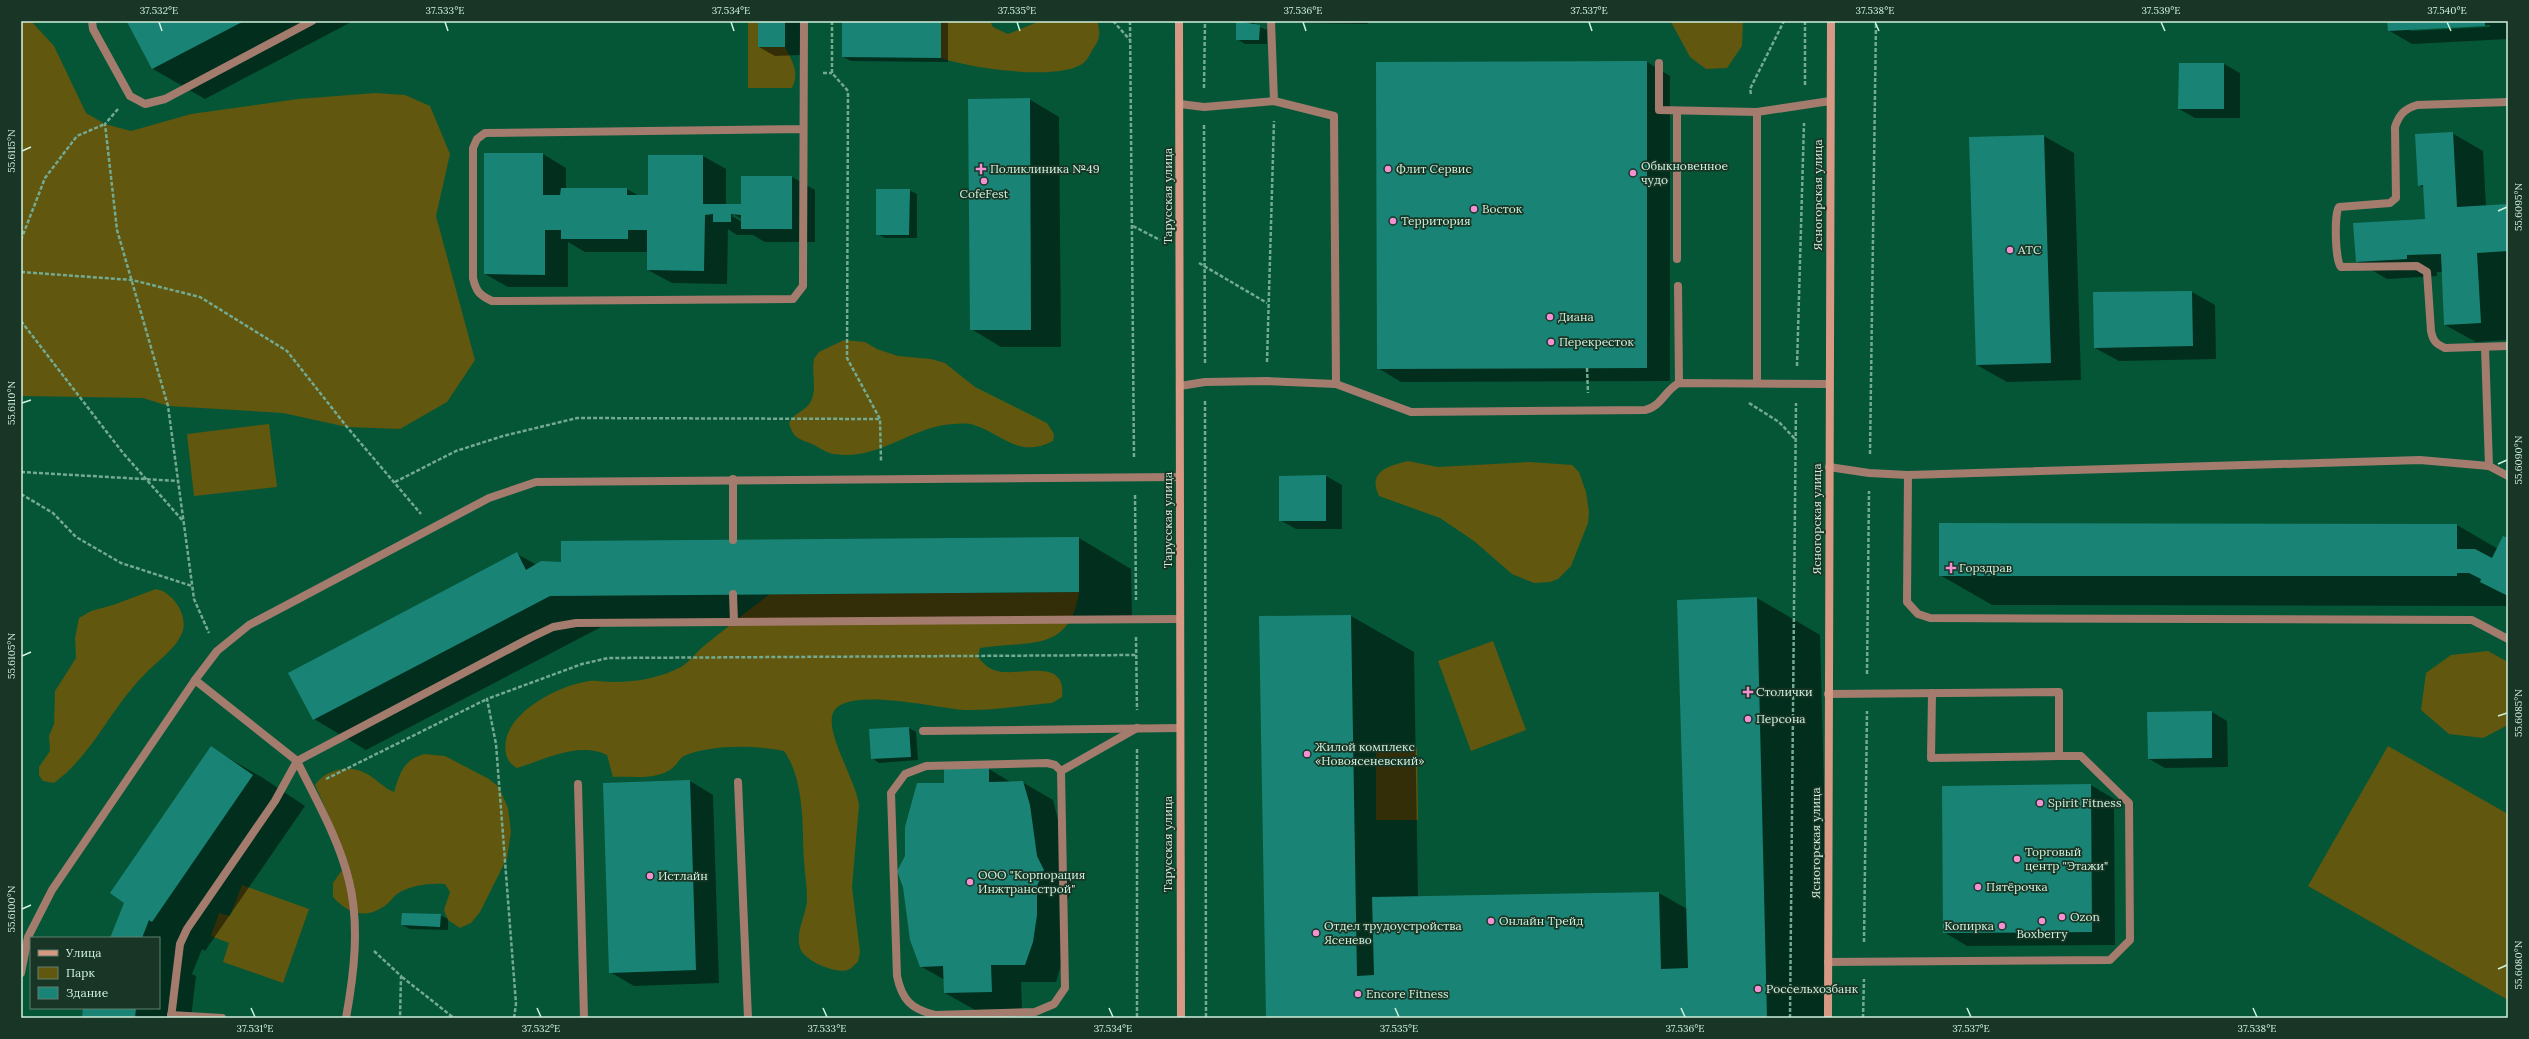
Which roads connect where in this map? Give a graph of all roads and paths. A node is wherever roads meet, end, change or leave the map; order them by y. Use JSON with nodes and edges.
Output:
{"nodes":[{"id":1,"x":92,"y":21,"type":"edge"},
{"id":2,"x":312,"y":21,"type":"edge"},
{"id":3,"x":804,"y":21,"type":"edge"},
{"id":4,"x":832,"y":21,"type":"edge"},
{"id":5,"x":1113,"y":21,"type":"edge"},
{"id":6,"x":1130,"y":21,"type":"edge"},
{"id":7,"x":1179,"y":21,"type":"edge"},
{"id":8,"x":1205,"y":21,"type":"edge"},
{"id":9,"x":1271,"y":21,"type":"edge"},
{"id":10,"x":1784,"y":21,"type":"edge"},
{"id":11,"x":1805,"y":21,"type":"edge"},
{"id":12,"x":1831,"y":21,"type":"edge"},
{"id":13,"x":1876,"y":21,"type":"edge"},
{"id":14,"x":1131,"y":40,"type":"junction"},
{"id":15,"x":1659,"y":63,"type":"dead end"},
{"id":16,"x":130,"y":96,"type":"junction"},
{"id":17,"x":1274,"y":100,"type":"junction"},
{"id":18,"x":1830,"y":101,"type":"junction"},
{"id":19,"x":2508,"y":102,"type":"edge"},
{"id":20,"x":1180,"y":104,"type":"junction"},
{"id":21,"x":1805,"y":104,"type":"junction"},
{"id":22,"x":1204,"y":108,"type":"junction"},
{"id":23,"x":1677,"y":111,"type":"junction"},
{"id":24,"x":1757,"y":112,"type":"junction"},
{"id":25,"x":105,"y":124,"type":"junction"},
{"id":26,"x":804,"y":129,"type":"junction"},
{"id":27,"x":1133,"y":226,"type":"junction"},
{"id":28,"x":21,"y":240,"type":"edge"},
{"id":29,"x":1180,"y":250,"type":"junction"},
{"id":30,"x":1677,"y":259,"type":"dead end"},
{"id":31,"x":1204,"y":266,"type":"junction"},
{"id":32,"x":21,"y":272,"type":"edge"},
{"id":33,"x":132,"y":280,"type":"junction"},
{"id":34,"x":1678,"y":286,"type":"dead end"},
{"id":35,"x":1267,"y":303,"type":"junction"},
{"id":36,"x":21,"y":321,"type":"edge"},
{"id":37,"x":2508,"y":346,"type":"edge"},
{"id":38,"x":2485,"y":347,"type":"junction"},
{"id":39,"x":1587,"y":368,"type":"dead end"},
{"id":40,"x":1267,"y":381,"type":"junction"},
{"id":41,"x":1205,"y":382,"type":"junction"},
{"id":42,"x":1678,"y":383,"type":"junction"},
{"id":43,"x":1731,"y":383,"type":"junction"},
{"id":44,"x":1757,"y":383,"type":"junction"},
{"id":45,"x":1796,"y":383,"type":"junction"},
{"id":46,"x":1336,"y":384,"type":"junction"},
{"id":47,"x":1830,"y":384,"type":"junction"},
{"id":48,"x":1180,"y":386,"type":"junction"},
{"id":49,"x":1588,"y":386,"type":"dead end"},
{"id":50,"x":880,"y":419,"type":"junction"},
{"id":51,"x":1796,"y":439,"type":"junction"},
{"id":52,"x":2488,"y":466,"type":"junction"},
{"id":53,"x":1829,"y":467,"type":"junction"},
{"id":54,"x":21,"y":472,"type":"edge"},
{"id":55,"x":1869,"y":473,"type":"junction"},
{"id":56,"x":1908,"y":475,"type":"junction"},
{"id":57,"x":2508,"y":476,"type":"edge"},
{"id":58,"x":1135,"y":477,"type":"junction"},
{"id":59,"x":1180,"y":477,"type":"junction"},
{"id":60,"x":882,"y":478,"type":"junction"},
{"id":61,"x":733,"y":479,"type":"junction"},
{"id":62,"x":178,"y":481,"type":"junction"},
{"id":63,"x":395,"y":482,"type":"junction"},
{"id":64,"x":21,"y":494,"type":"edge"},
{"id":65,"x":183,"y":521,"type":"junction"},
{"id":66,"x":433,"y":528,"type":"junction"},
{"id":67,"x":733,"y":540,"type":"dead end"},
{"id":68,"x":192,"y":586,"type":"junction"},
{"id":69,"x":733,"y":594,"type":"dead end"},
{"id":70,"x":1136,"y":619,"type":"junction"},
{"id":71,"x":1180,"y":619,"type":"junction"},
{"id":72,"x":734,"y":622,"type":"junction"},
{"id":73,"x":2508,"y":639,"type":"edge"},
{"id":74,"x":217,"y":651,"type":"junction"},
{"id":75,"x":1136,"y":655,"type":"junction"},
{"id":76,"x":195,"y":680,"type":"junction"},
{"id":77,"x":1932,"y":693,"type":"junction"},
{"id":78,"x":1828,"y":694,"type":"junction"},
{"id":79,"x":1867,"y":694,"type":"junction"},
{"id":80,"x":487,"y":699,"type":"junction"},
{"id":81,"x":1137,"y":728,"type":"junction"},
{"id":82,"x":1180,"y":728,"type":"junction"},
{"id":83,"x":923,"y":731,"type":"dead end"},
{"id":84,"x":2059,"y":756,"type":"junction"},
{"id":85,"x":297,"y":761,"type":"junction"},
{"id":86,"x":1061,"y":772,"type":"junction"},
{"id":87,"x":738,"y":782,"type":"dead end"},
{"id":88,"x":578,"y":784,"type":"dead end"},
{"id":89,"x":310,"y":788,"type":"junction"},
{"id":90,"x":356,"y":934,"type":"junction"},
{"id":91,"x":1828,"y":962,"type":"junction"},
{"id":92,"x":1864,"y":962,"type":"junction"},
{"id":93,"x":21,"y":973,"type":"edge"},
{"id":94,"x":401,"y":976,"type":"junction"},
{"id":95,"x":171,"y":1016,"type":"edge"},
{"id":96,"x":222,"y":1018,"type":"edge"},
{"id":97,"x":346,"y":1018,"type":"edge"},
{"id":98,"x":400,"y":1018,"type":"edge"},
{"id":99,"x":454,"y":1018,"type":"edge"},
{"id":100,"x":514,"y":1018,"type":"edge"},
{"id":101,"x":584,"y":1018,"type":"edge"},
{"id":102,"x":748,"y":1018,"type":"edge"},
{"id":103,"x":1137,"y":1018,"type":"edge"},
{"id":104,"x":1181,"y":1018,"type":"edge"},
{"id":105,"x":1206,"y":1018,"type":"edge"},
{"id":106,"x":1790,"y":1018,"type":"edge"},
{"id":107,"x":1828,"y":1018,"type":"edge"},
{"id":108,"x":1863,"y":1018,"type":"edge"}],
"edges":[{"from":1,"to":16,"type":"lane"},
{"from":2,"to":16,"type":"lane"},
{"from":3,"to":26,"type":"lane"},
{"from":4,"to":50,"type":"path"},
{"from":5,"to":14,"type":"path"},
{"from":6,"to":14,"type":"path"},
{"from":7,"to":20,"type":"main road","name":"Тарусская улица"},
{"from":8,"to":22,"type":"path"},
{"from":9,"to":17,"type":"lane"},
{"from":10,"to":24,"type":"path"},
{"from":11,"to":21,"type":"path"},
{"from":12,"to":18,"type":"main road","name":"Ясногорская улица"},
{"from":13,"to":55,"type":"path"},
{"from":14,"to":27,"type":"path"},
{"from":15,"to":23,"type":"lane"},
{"from":16,"to":25,"type":"path"},
{"from":17,"to":22,"type":"lane"},
{"from":17,"to":35,"type":"path"},
{"from":17,"to":46,"type":"lane"},
{"from":18,"to":21,"type":"lane"},
{"from":18,"to":47,"type":"main road","name":"Ясногорская улица"},
{"from":19,"to":38,"type":"lane"},
{"from":20,"to":22,"type":"lane"},
{"from":20,"to":29,"type":"main road","name":"Тарусская улица"},
{"from":21,"to":24,"type":"lane"},
{"from":21,"to":45,"type":"path"},
{"from":22,"to":31,"type":"path"},
{"from":23,"to":24,"type":"lane"},
{"from":23,"to":30,"type":"lane"},
{"from":24,"to":44,"type":"lane"},
{"from":25,"to":28,"type":"path"},
{"from":25,"to":33,"type":"path"},
{"from":26,"to":26,"type":"lane"},
{"from":27,"to":29,"type":"path"},
{"from":27,"to":58,"type":"path"},
{"from":29,"to":31,"type":"path"},
{"from":29,"to":48,"type":"main road","name":"Тарусская улица"},
{"from":31,"to":35,"type":"path"},
{"from":31,"to":41,"type":"path"},
{"from":32,"to":33,"type":"path"},
{"from":33,"to":62,"type":"path"},
{"from":33,"to":63,"type":"path"},
{"from":34,"to":42,"type":"lane"},
{"from":35,"to":40,"type":"path"},
{"from":36,"to":65,"type":"path"},
{"from":37,"to":38,"type":"lane"},
{"from":38,"to":52,"type":"lane"},
{"from":39,"to":49,"type":"path"},
{"from":40,"to":41,"type":"lane"},
{"from":40,"to":46,"type":"lane"},
{"from":41,"to":48,"type":"lane"},
{"from":41,"to":105,"type":"path"},
{"from":42,"to":43,"type":"lane"},
{"from":42,"to":46,"type":"lane"},
{"from":43,"to":44,"type":"lane"},
{"from":43,"to":51,"type":"path"},
{"from":44,"to":45,"type":"lane"},
{"from":45,"to":47,"type":"lane"},
{"from":45,"to":51,"type":"path"},
{"from":47,"to":53,"type":"main road","name":"Ясногорская улица"},
{"from":48,"to":59,"type":"main road","name":"Тарусская улица"},
{"from":50,"to":60,"type":"path"},
{"from":50,"to":63,"type":"path"},
{"from":51,"to":106,"type":"path"},
{"from":52,"to":56,"type":"lane"},
{"from":52,"to":57,"type":"lane"},
{"from":53,"to":55,"type":"lane"},
{"from":53,"to":78,"type":"main road","name":"Ясногорская улица"},
{"from":54,"to":62,"type":"path"},
{"from":55,"to":56,"type":"lane"},
{"from":55,"to":79,"type":"path"},
{"from":56,"to":73,"type":"lane"},
{"from":58,"to":59,"type":"lane"},
{"from":58,"to":60,"type":"lane"},
{"from":58,"to":70,"type":"path"},
{"from":59,"to":71,"type":"main road","name":"Тарусская улица"},
{"from":60,"to":61,"type":"lane"},
{"from":61,"to":66,"type":"lane"},
{"from":61,"to":67,"type":"lane"},
{"from":62,"to":65,"type":"path"},
{"from":63,"to":66,"type":"path"},
{"from":64,"to":68,"type":"path"},
{"from":65,"to":68,"type":"path"},
{"from":66,"to":74,"type":"lane"},
{"from":68,"to":74,"type":"path"},
{"from":69,"to":72,"type":"lane"},
{"from":70,"to":71,"type":"lane"},
{"from":70,"to":72,"type":"lane"},
{"from":70,"to":75,"type":"path"},
{"from":71,"to":82,"type":"main road","name":"Тарусская улица"},
{"from":72,"to":85,"type":"lane"},
{"from":74,"to":76,"type":"lane"},
{"from":75,"to":80,"type":"path"},
{"from":75,"to":81,"type":"path"},
{"from":76,"to":85,"type":"lane"},
{"from":76,"to":93,"type":"lane"},
{"from":77,"to":79,"type":"lane"},
{"from":77,"to":84,"type":"lane"},
{"from":77,"to":84,"type":"lane"},
{"from":78,"to":79,"type":"lane"},
{"from":78,"to":91,"type":"main road","name":"Ясногорская улица"},
{"from":79,"to":92,"type":"path"},
{"from":80,"to":89,"type":"path"},
{"from":80,"to":100,"type":"path"},
{"from":81,"to":82,"type":"lane"},
{"from":81,"to":83,"type":"lane"},
{"from":81,"to":86,"type":"lane"},
{"from":81,"to":103,"type":"path"},
{"from":82,"to":104,"type":"main road","name":"Тарусская улица"},
{"from":84,"to":92,"type":"lane"},
{"from":85,"to":89,"type":"lane"},
{"from":85,"to":95,"type":"lane"},
{"from":86,"to":86,"type":"lane"},
{"from":87,"to":102,"type":"lane"},
{"from":88,"to":101,"type":"lane"},
{"from":89,"to":90,"type":"lane"},
{"from":90,"to":94,"type":"path"},
{"from":90,"to":97,"type":"lane"},
{"from":91,"to":92,"type":"lane"},
{"from":91,"to":107,"type":"main road","name":"Ясногорская улица"},
{"from":92,"to":108,"type":"path"},
{"from":94,"to":98,"type":"path"},
{"from":94,"to":99,"type":"path"},
{"from":95,"to":96,"type":"lane"}]}
